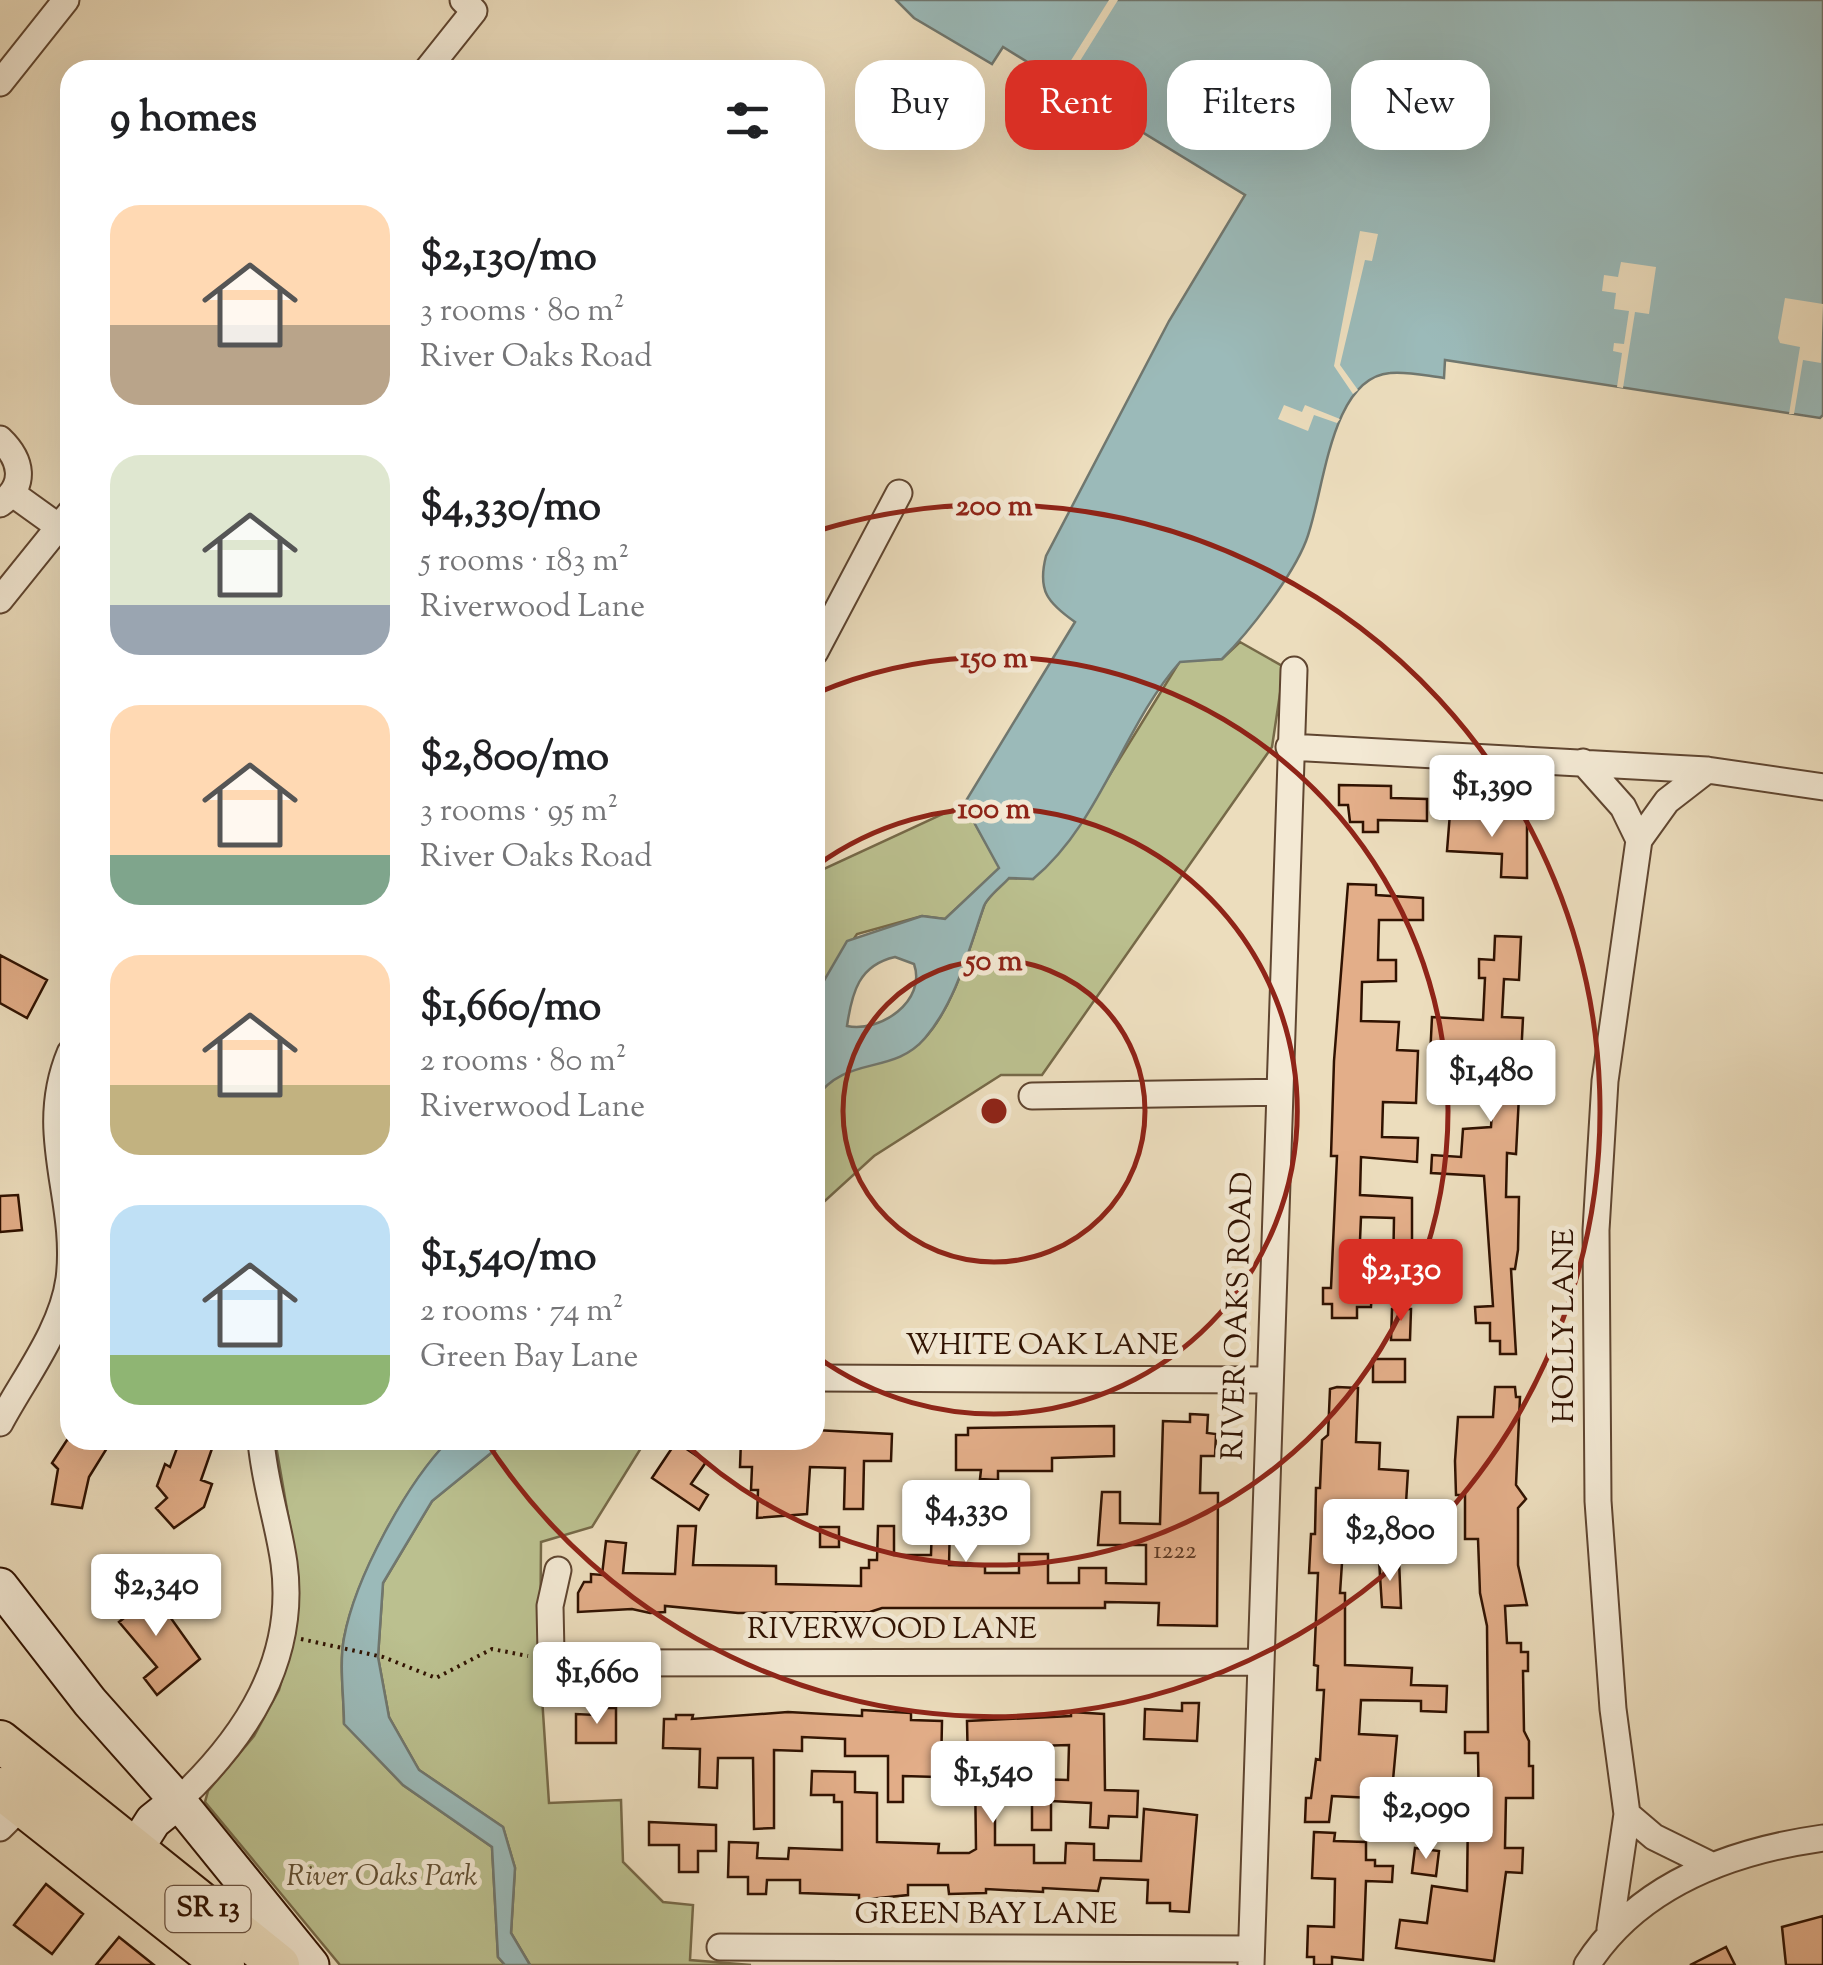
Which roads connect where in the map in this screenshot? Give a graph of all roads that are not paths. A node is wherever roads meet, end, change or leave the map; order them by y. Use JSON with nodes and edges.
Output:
{"nodes":[{"id":1,"x":66,"y":0,"type":"edge"},
{"id":2,"x":468,"y":6,"type":"edge"},
{"id":3,"x":433,"y":60,"type":"edge"},
{"id":4,"x":0,"y":83,"type":"edge"},
{"id":5,"x":0,"y":439,"type":"edge"},
{"id":6,"x":898,"y":494,"type":"dead end"},
{"id":7,"x":7,"y":499,"type":"edge"},
{"id":8,"x":60,"y":519,"type":"edge"},
{"id":9,"x":60,"y":525,"type":"edge"},
{"id":10,"x":0,"y":600,"type":"edge"},
{"id":11,"x":825,"y":633,"type":"edge"},
{"id":12,"x":1294,"y":670,"type":"dead end"},
{"id":13,"x":1289,"y":747,"type":"junction"},
{"id":14,"x":1584,"y":762,"type":"junction"},
{"id":15,"x":1708,"y":770,"type":"junction"},
{"id":16,"x":1823,"y":787,"type":"edge"},
{"id":17,"x":1640,"y":840,"type":"junction"},
{"id":18,"x":60,"y":1083,"type":"edge"},
{"id":19,"x":1280,"y":1092,"type":"junction"},
{"id":20,"x":1032,"y":1096,"type":"dead end"},
{"id":21,"x":60,"y":1170,"type":"edge"},
{"id":22,"x":60,"y":1309,"type":"edge"},
{"id":23,"x":825,"y":1378,"type":"edge"},
{"id":24,"x":1269,"y":1380,"type":"junction"},
{"id":25,"x":0,"y":1423,"type":"edge"},
{"id":26,"x":263,"y":1450,"type":"edge"},
{"id":27,"x":558,"y":1570,"type":"dead end"},
{"id":28,"x":0,"y":1586,"type":"edge"},
{"id":29,"x":1260,"y":1662,"type":"junction"},
{"id":30,"x":0,"y":1742,"type":"edge"},
{"id":31,"x":18,"y":1801,"type":"edge"},
{"id":32,"x":178,"y":1801,"type":"junction"},
{"id":33,"x":1628,"y":1814,"type":"junction"},
{"id":34,"x":1823,"y":1838,"type":"edge"},
{"id":35,"x":229,"y":1864,"type":"junction"},
{"id":36,"x":127,"y":1865,"type":"junction"},
{"id":37,"x":1714,"y":1866,"type":"junction"},
{"id":38,"x":1610,"y":1929,"type":"junction"},
{"id":39,"x":720,"y":1946,"type":"dead end"},
{"id":40,"x":226,"y":1952,"type":"edge"},
{"id":41,"x":1251,"y":1957,"type":"edge"},
{"id":42,"x":279,"y":1965,"type":"edge"},
{"id":43,"x":312,"y":1965,"type":"edge"},
{"id":44,"x":1587,"y":1965,"type":"edge"}],
"edges":[{"from":1,"to":4,"type":"street"},
{"from":2,"to":3,"type":"street"},
{"from":5,"to":7,"type":"street"},
{"from":6,"to":11,"type":"street"},
{"from":7,"to":8,"type":"street"},
{"from":9,"to":10,"type":"street"},
{"from":12,"to":13,"type":"street","name":"RIVER OAKS ROAD"},
{"from":13,"to":14,"type":"street"},
{"from":13,"to":19,"type":"street","name":"RIVER OAKS ROAD"},
{"from":14,"to":15,"type":"street"},
{"from":14,"to":17,"type":"street"},
{"from":15,"to":16,"type":"street"},
{"from":15,"to":17,"type":"street","name":"HOLLY LANE"},
{"from":17,"to":33,"type":"street","name":"HOLLY LANE"},
{"from":18,"to":21,"type":"street"},
{"from":19,"to":20,"type":"street"},
{"from":19,"to":24,"type":"street","name":"RIVER OAKS ROAD"},
{"from":22,"to":25,"type":"street"},
{"from":23,"to":24,"type":"street","name":"WHITE OAK LANE"},
{"from":24,"to":29,"type":"street","name":"RIVER OAKS ROAD"},
{"from":26,"to":32,"type":"street"},
{"from":27,"to":29,"type":"street","name":"RIVERWOOD LANE"},
{"from":28,"to":32,"type":"street"},
{"from":29,"to":41,"type":"street","name":"RIVER OAKS ROAD"},
{"from":30,"to":31,"type":"main road","number":"SR 13"},
{"from":31,"to":36,"type":"main road","number":"SR 13"},
{"from":32,"to":35,"type":"street"},
{"from":32,"to":36,"type":"street"},
{"from":33,"to":37,"type":"street"},
{"from":33,"to":38,"type":"street","name":"HOLLY LANE"},
{"from":34,"to":37,"type":"street","name":"HOLLY LANE"},
{"from":35,"to":40,"type":"street"},
{"from":35,"to":43,"type":"street"},
{"from":36,"to":40,"type":"main road","number":"SR 13"},
{"from":37,"to":38,"type":"street","name":"HOLLY LANE"},
{"from":38,"to":44,"type":"street","name":"HOLLY LANE"},
{"from":39,"to":41,"type":"street","name":"GREEN BAY LANE"},
{"from":40,"to":42,"type":"main road","number":"SR 13"}]}
